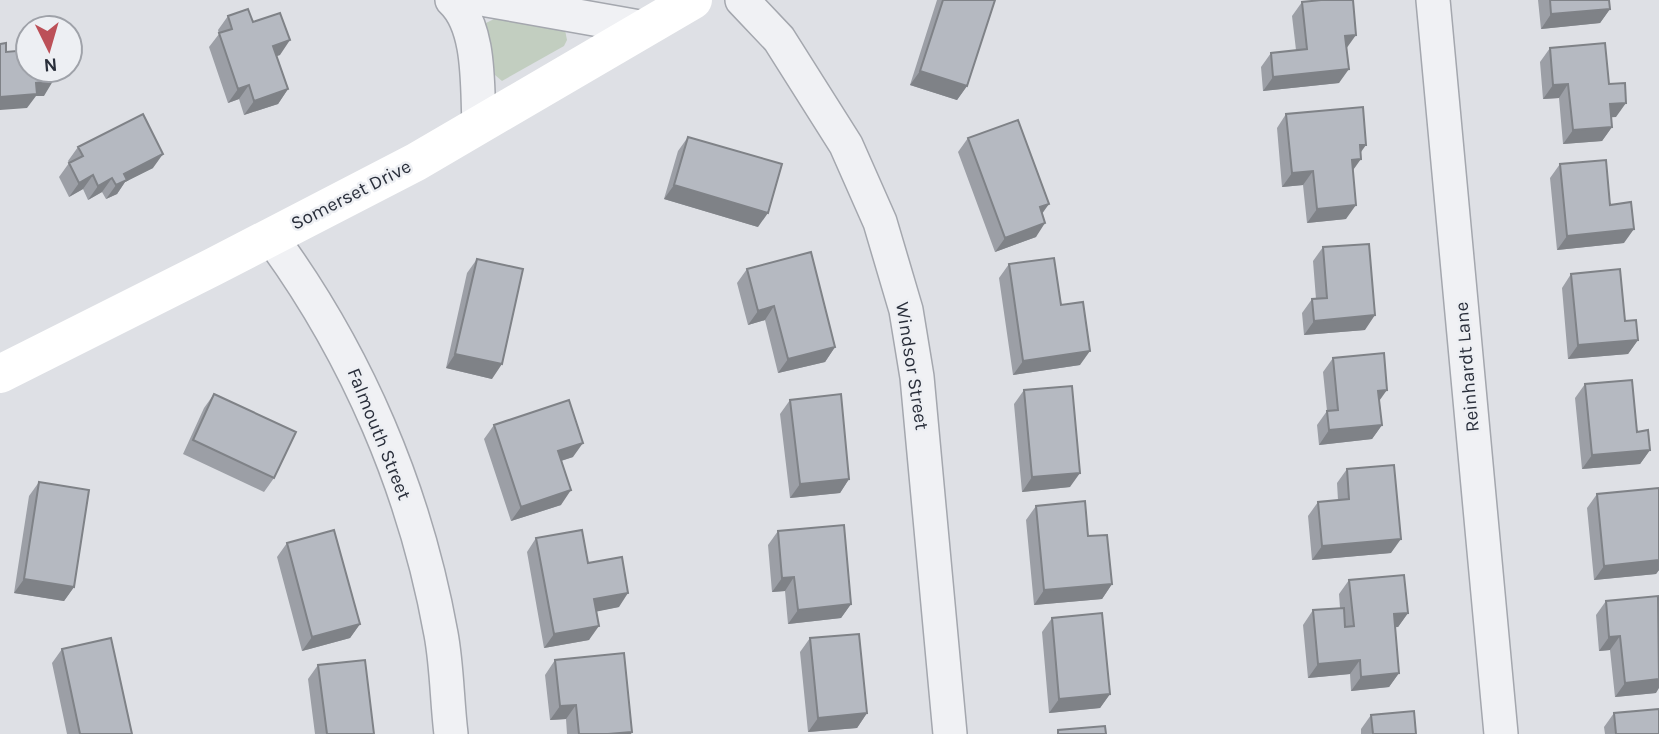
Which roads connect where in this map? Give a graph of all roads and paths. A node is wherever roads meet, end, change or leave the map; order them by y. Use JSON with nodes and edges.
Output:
{"nodes":[{"id":1,"x":452,"y":0,"type":"edge"},
{"id":2,"x":487,"y":0,"type":"edge"},
{"id":3,"x":693,"y":0,"type":"edge"},
{"id":4,"x":742,"y":0,"type":"edge"},
{"id":5,"x":1433,"y":0,"type":"edge"},
{"id":6,"x":645,"y":28,"type":"junction"},
{"id":7,"x":479,"y":123,"type":"junction"},
{"id":8,"x":271,"y":237,"type":"junction"},
{"id":9,"x":0,"y":374,"type":"edge"},
{"id":10,"x":451,"y":734,"type":"edge"},
{"id":11,"x":950,"y":734,"type":"edge"},
{"id":12,"x":1501,"y":734,"type":"edge"}],
"edges":[{"from":1,"to":7,"type":"street"},
{"from":2,"to":6,"type":"street"},
{"from":3,"to":6,"type":"street","name":"Somerset Drive"},
{"from":4,"to":11,"type":"street","name":"Windsor Street"},
{"from":5,"to":12,"type":"street","name":"Reinhardt Lane"},
{"from":6,"to":7,"type":"street","name":"Somerset Drive"},
{"from":7,"to":8,"type":"street","name":"Somerset Drive"},
{"from":8,"to":9,"type":"street","name":"Somerset Drive"},
{"from":8,"to":10,"type":"street","name":"Falmouth Street"}]}
